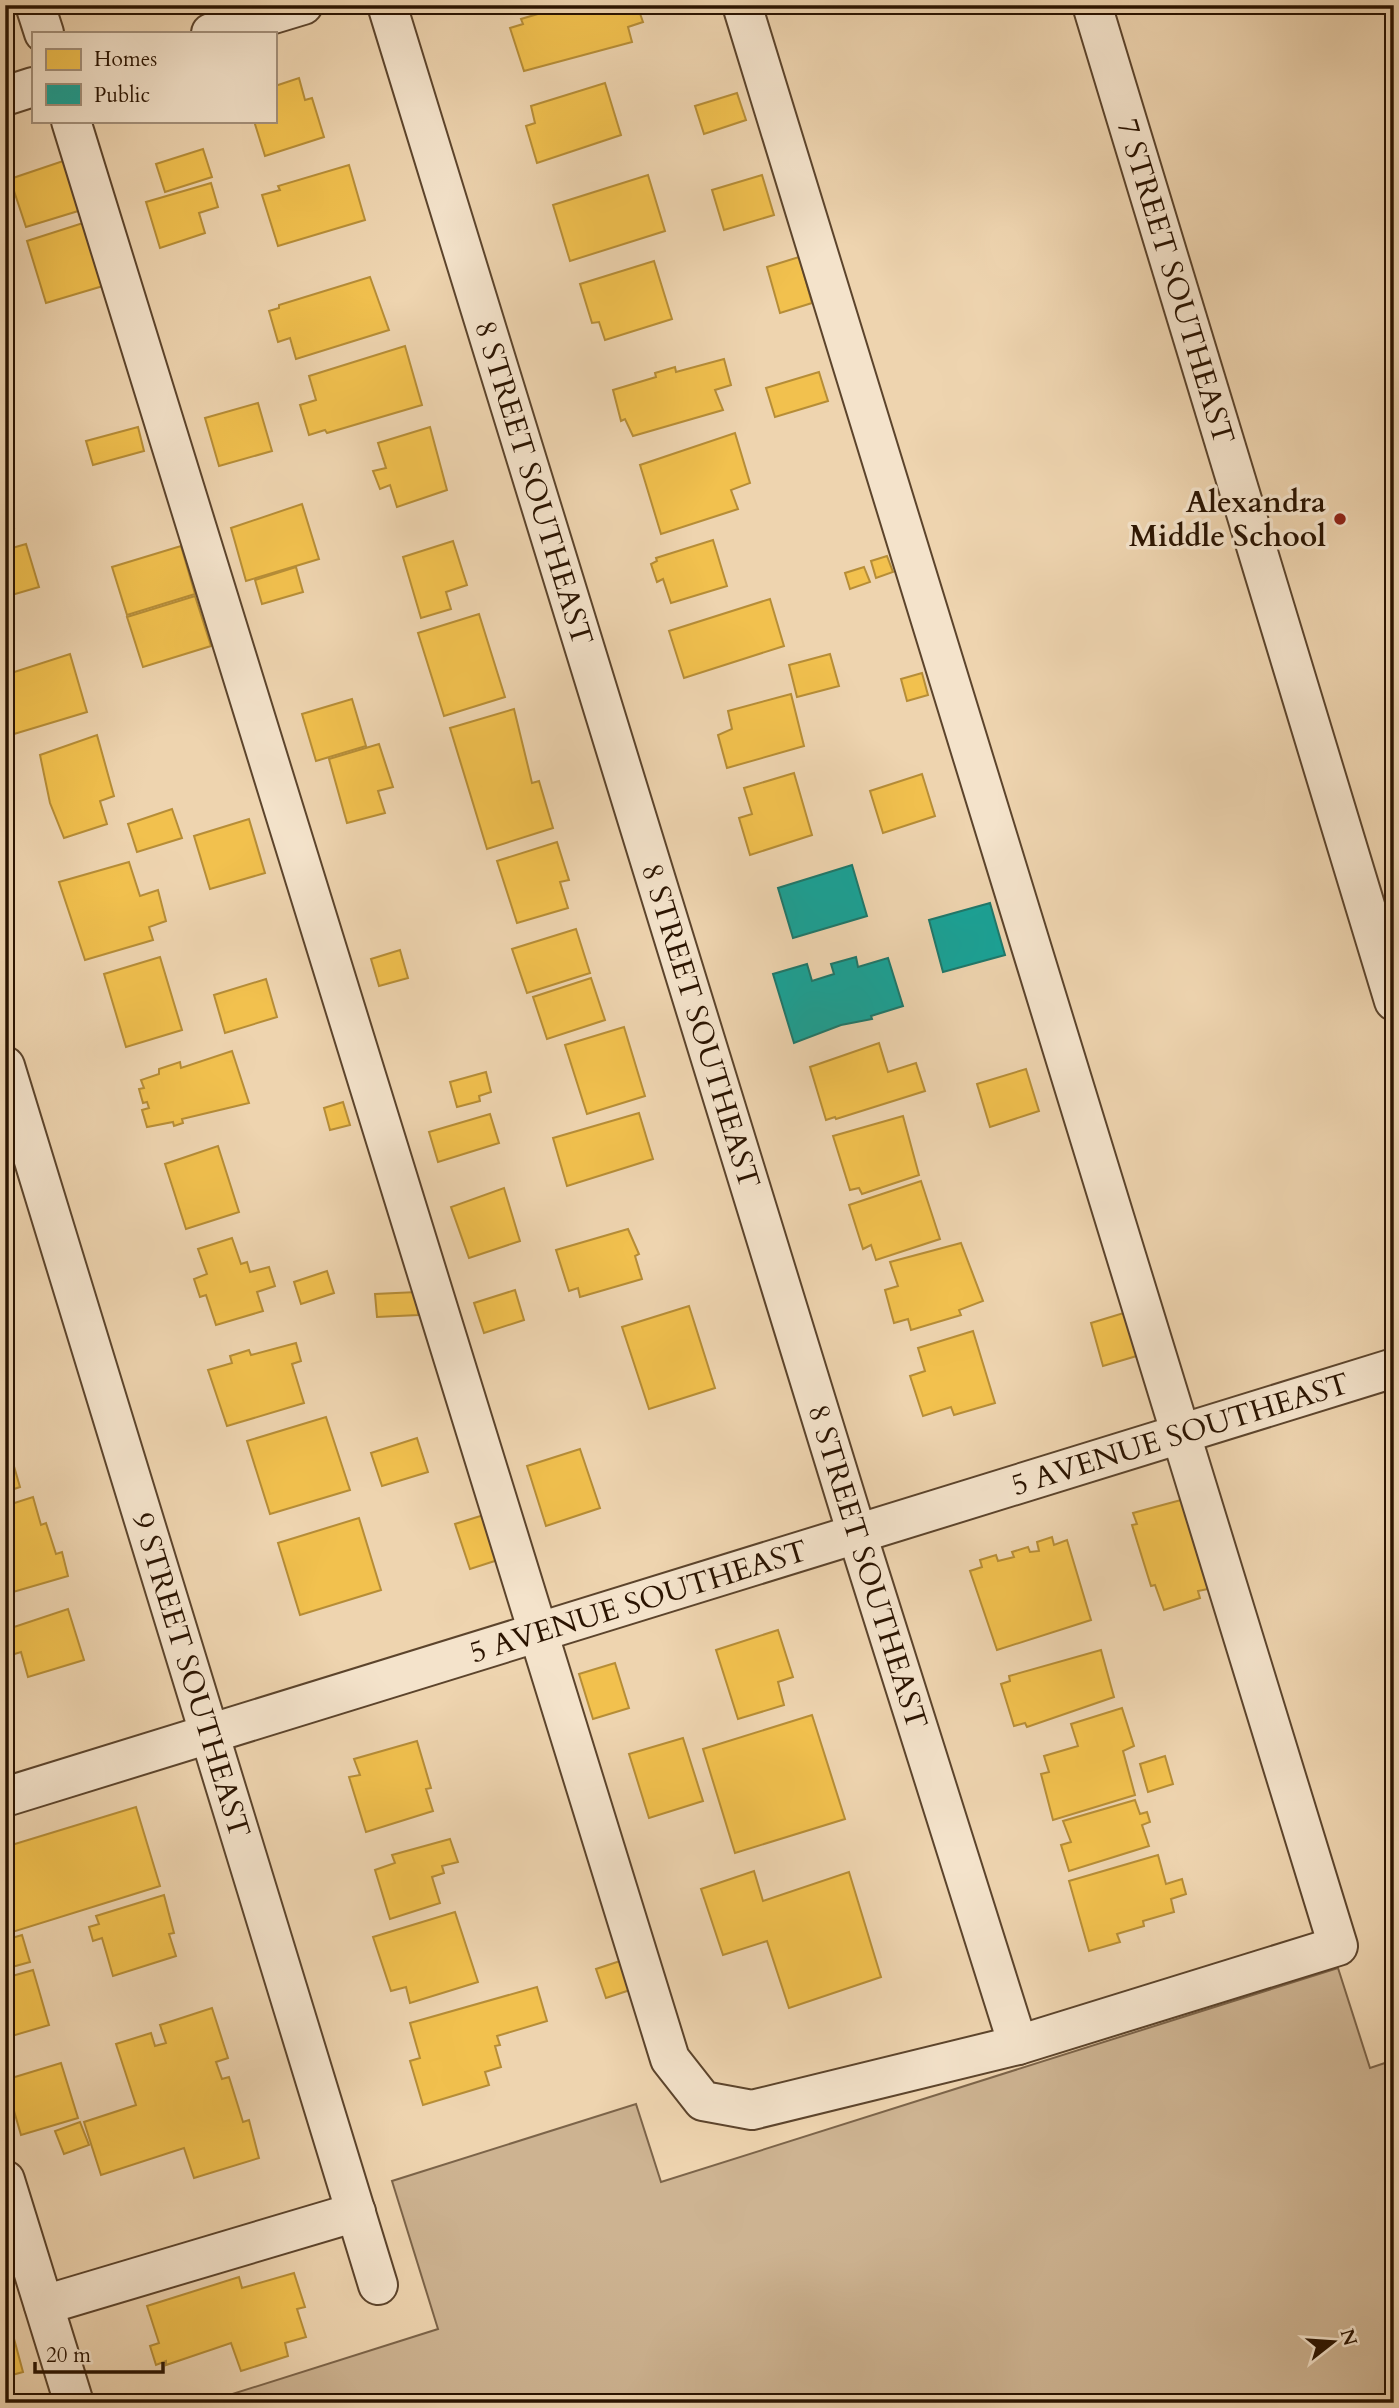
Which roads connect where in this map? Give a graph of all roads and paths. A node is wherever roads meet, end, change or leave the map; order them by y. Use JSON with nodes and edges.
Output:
{"nodes":[{"id":1,"x":35,"y":5,"type":"edge"},
{"id":2,"x":303,"y":5,"type":"edge"},
{"id":3,"x":387,"y":5,"type":"edge"},
{"id":4,"x":742,"y":5,"type":"edge"},
{"id":5,"x":1092,"y":5,"type":"edge"},
{"id":6,"x":44,"y":32,"type":"edge"},
{"id":7,"x":214,"y":32,"type":"edge"},
{"id":8,"x":32,"y":87,"type":"edge"},
{"id":9,"x":5,"y":96,"type":"edge"},
{"id":10,"x":71,"y":122,"type":"edge"},
{"id":11,"x":1394,"y":1001,"type":"edge"},
{"id":12,"x":5,"y":1066,"type":"edge"},
{"id":13,"x":1394,"y":1368,"type":"edge"},
{"id":14,"x":1181,"y":1433,"type":"junction"},
{"id":15,"x":858,"y":1534,"type":"junction"},
{"id":16,"x":538,"y":1632,"type":"junction"},
{"id":17,"x":210,"y":1734,"type":"junction"},
{"id":18,"x":5,"y":1797,"type":"edge"},
{"id":19,"x":1018,"y":2045,"type":"junction"},
{"id":20,"x":5,"y":2180,"type":"edge"},
{"id":21,"x":356,"y":2212,"type":"junction"},
{"id":22,"x":378,"y":2285,"type":"dead end"},
{"id":23,"x":44,"y":2305,"type":"junction"},
{"id":24,"x":74,"y":2403,"type":"edge"}],
"edges":[{"from":1,"to":6,"type":"street"},
{"from":2,"to":7,"type":"street"},
{"from":3,"to":15,"type":"street","name":"8 STREET SOUTHEAST"},
{"from":4,"to":14,"type":"street"},
{"from":5,"to":11,"type":"street","name":"7 STREET SOUTHEAST"},
{"from":8,"to":9,"type":"street"},
{"from":10,"to":16,"type":"street"},
{"from":12,"to":17,"type":"street","name":"9 STREET SOUTHEAST"},
{"from":13,"to":14,"type":"street","name":"5 AVENUE SOUTHEAST"},
{"from":14,"to":15,"type":"street","name":"5 AVENUE SOUTHEAST"},
{"from":14,"to":19,"type":"street"},
{"from":15,"to":16,"type":"street","name":"5 AVENUE SOUTHEAST"},
{"from":15,"to":19,"type":"street","name":"8 STREET SOUTHEAST"},
{"from":16,"to":17,"type":"street","name":"5 AVENUE SOUTHEAST"},
{"from":16,"to":19,"type":"street"},
{"from":17,"to":18,"type":"street","name":"5 AVENUE SOUTHEAST"},
{"from":17,"to":21,"type":"street","name":"9 STREET SOUTHEAST"},
{"from":20,"to":23,"type":"street"},
{"from":21,"to":22,"type":"street","name":"9 STREET SOUTHEAST"},
{"from":21,"to":23,"type":"street"},
{"from":23,"to":24,"type":"street"}]}
